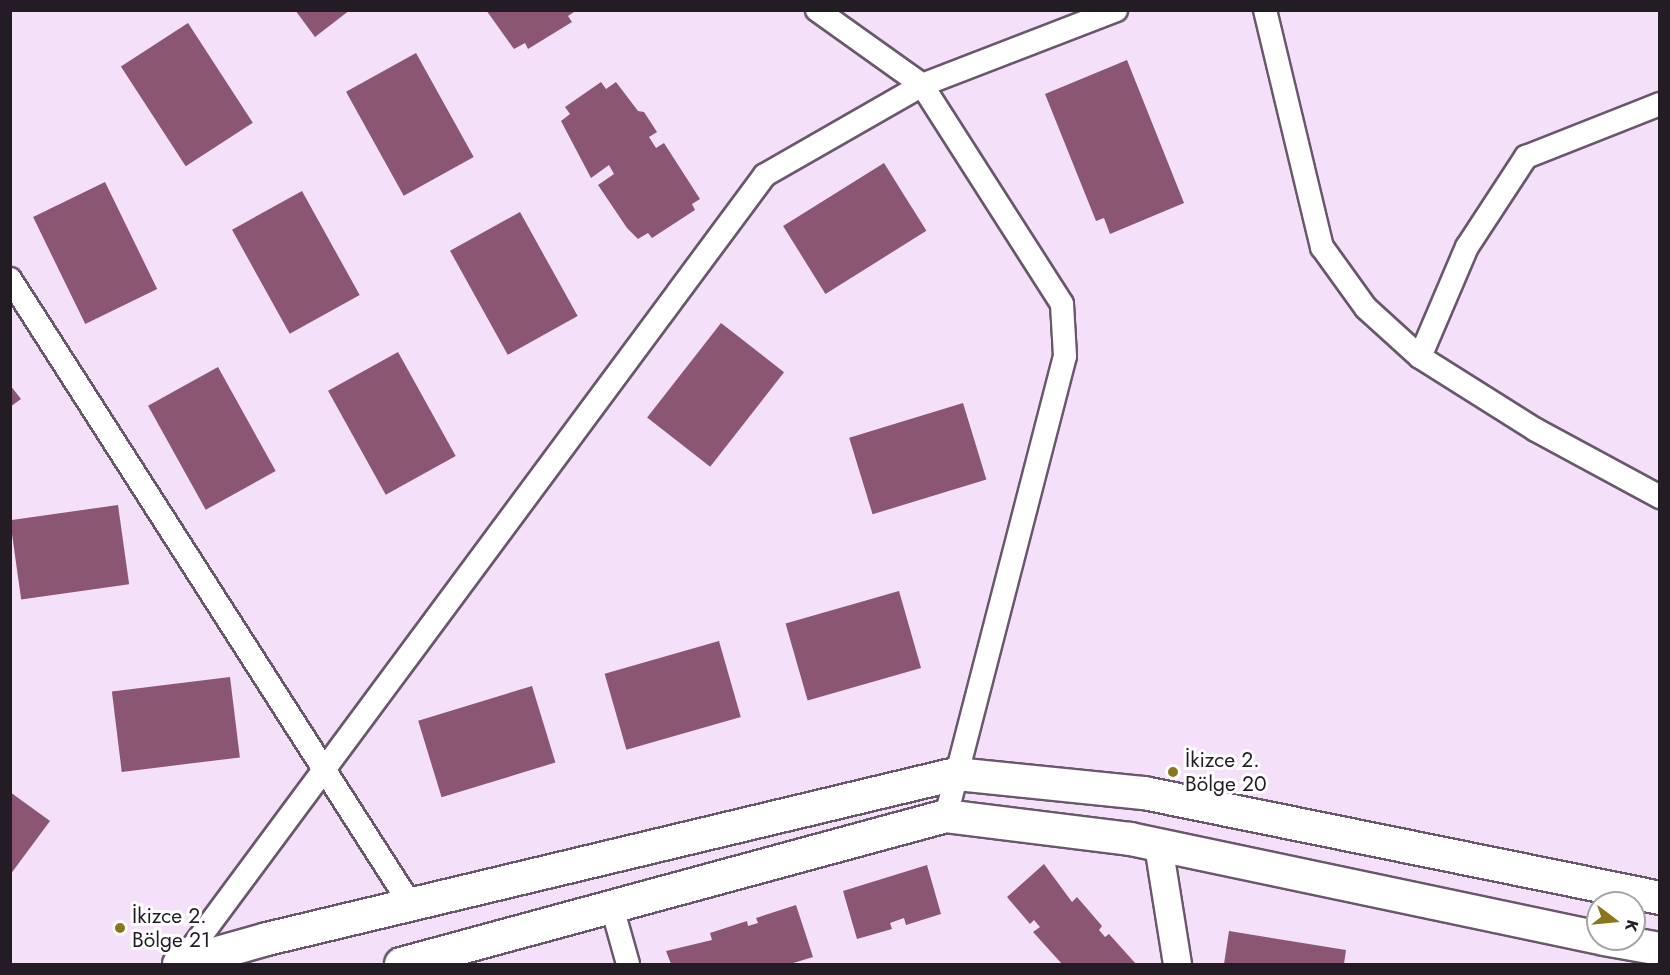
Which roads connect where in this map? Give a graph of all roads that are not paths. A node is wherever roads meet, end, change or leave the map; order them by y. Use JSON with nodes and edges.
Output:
{"nodes":[{"id":1,"x":817,"y":10,"type":"edge"},
{"id":2,"x":1116,"y":10,"type":"edge"},
{"id":3,"x":1265,"y":10,"type":"edge"},
{"id":4,"x":922,"y":85,"type":"junction"},
{"id":5,"x":1659,"y":104,"type":"edge"},
{"id":6,"x":10,"y":279,"type":"edge"},
{"id":7,"x":1420,"y":357,"type":"junction"},
{"id":8,"x":1659,"y":497,"type":"edge"},
{"id":9,"x":325,"y":769,"type":"junction"},
{"id":10,"x":956,"y":774,"type":"junction"},
{"id":11,"x":946,"y":816,"type":"junction"},
{"id":12,"x":1158,"y":845,"type":"junction"},
{"id":13,"x":1659,"y":898,"type":"edge"},
{"id":14,"x":411,"y":905,"type":"junction"},
{"id":15,"x":612,"y":907,"type":"junction"},
{"id":16,"x":1586,"y":935,"type":"edge"},
{"id":17,"x":179,"y":964,"type":"edge"},
{"id":18,"x":401,"y":964,"type":"edge"},
{"id":19,"x":628,"y":964,"type":"edge"},
{"id":20,"x":1177,"y":964,"type":"edge"}],
"edges":[{"from":1,"to":4,"type":"street"},
{"from":2,"to":4,"type":"street"},
{"from":3,"to":7,"type":"street"},
{"from":4,"to":9,"type":"street"},
{"from":4,"to":10,"type":"street"},
{"from":5,"to":7,"type":"street"},
{"from":6,"to":9,"type":"street"},
{"from":7,"to":8,"type":"street"},
{"from":9,"to":14,"type":"street"},
{"from":9,"to":17,"type":"street"},
{"from":10,"to":11,"type":"street"},
{"from":10,"to":13,"type":"main road"},
{"from":10,"to":14,"type":"main road"},
{"from":11,"to":12,"type":"main road"},
{"from":11,"to":15,"type":"main road"},
{"from":12,"to":16,"type":"main road"},
{"from":12,"to":20,"type":"street"},
{"from":14,"to":17,"type":"main road"},
{"from":15,"to":18,"type":"main road"},
{"from":15,"to":19,"type":"street"}]}
